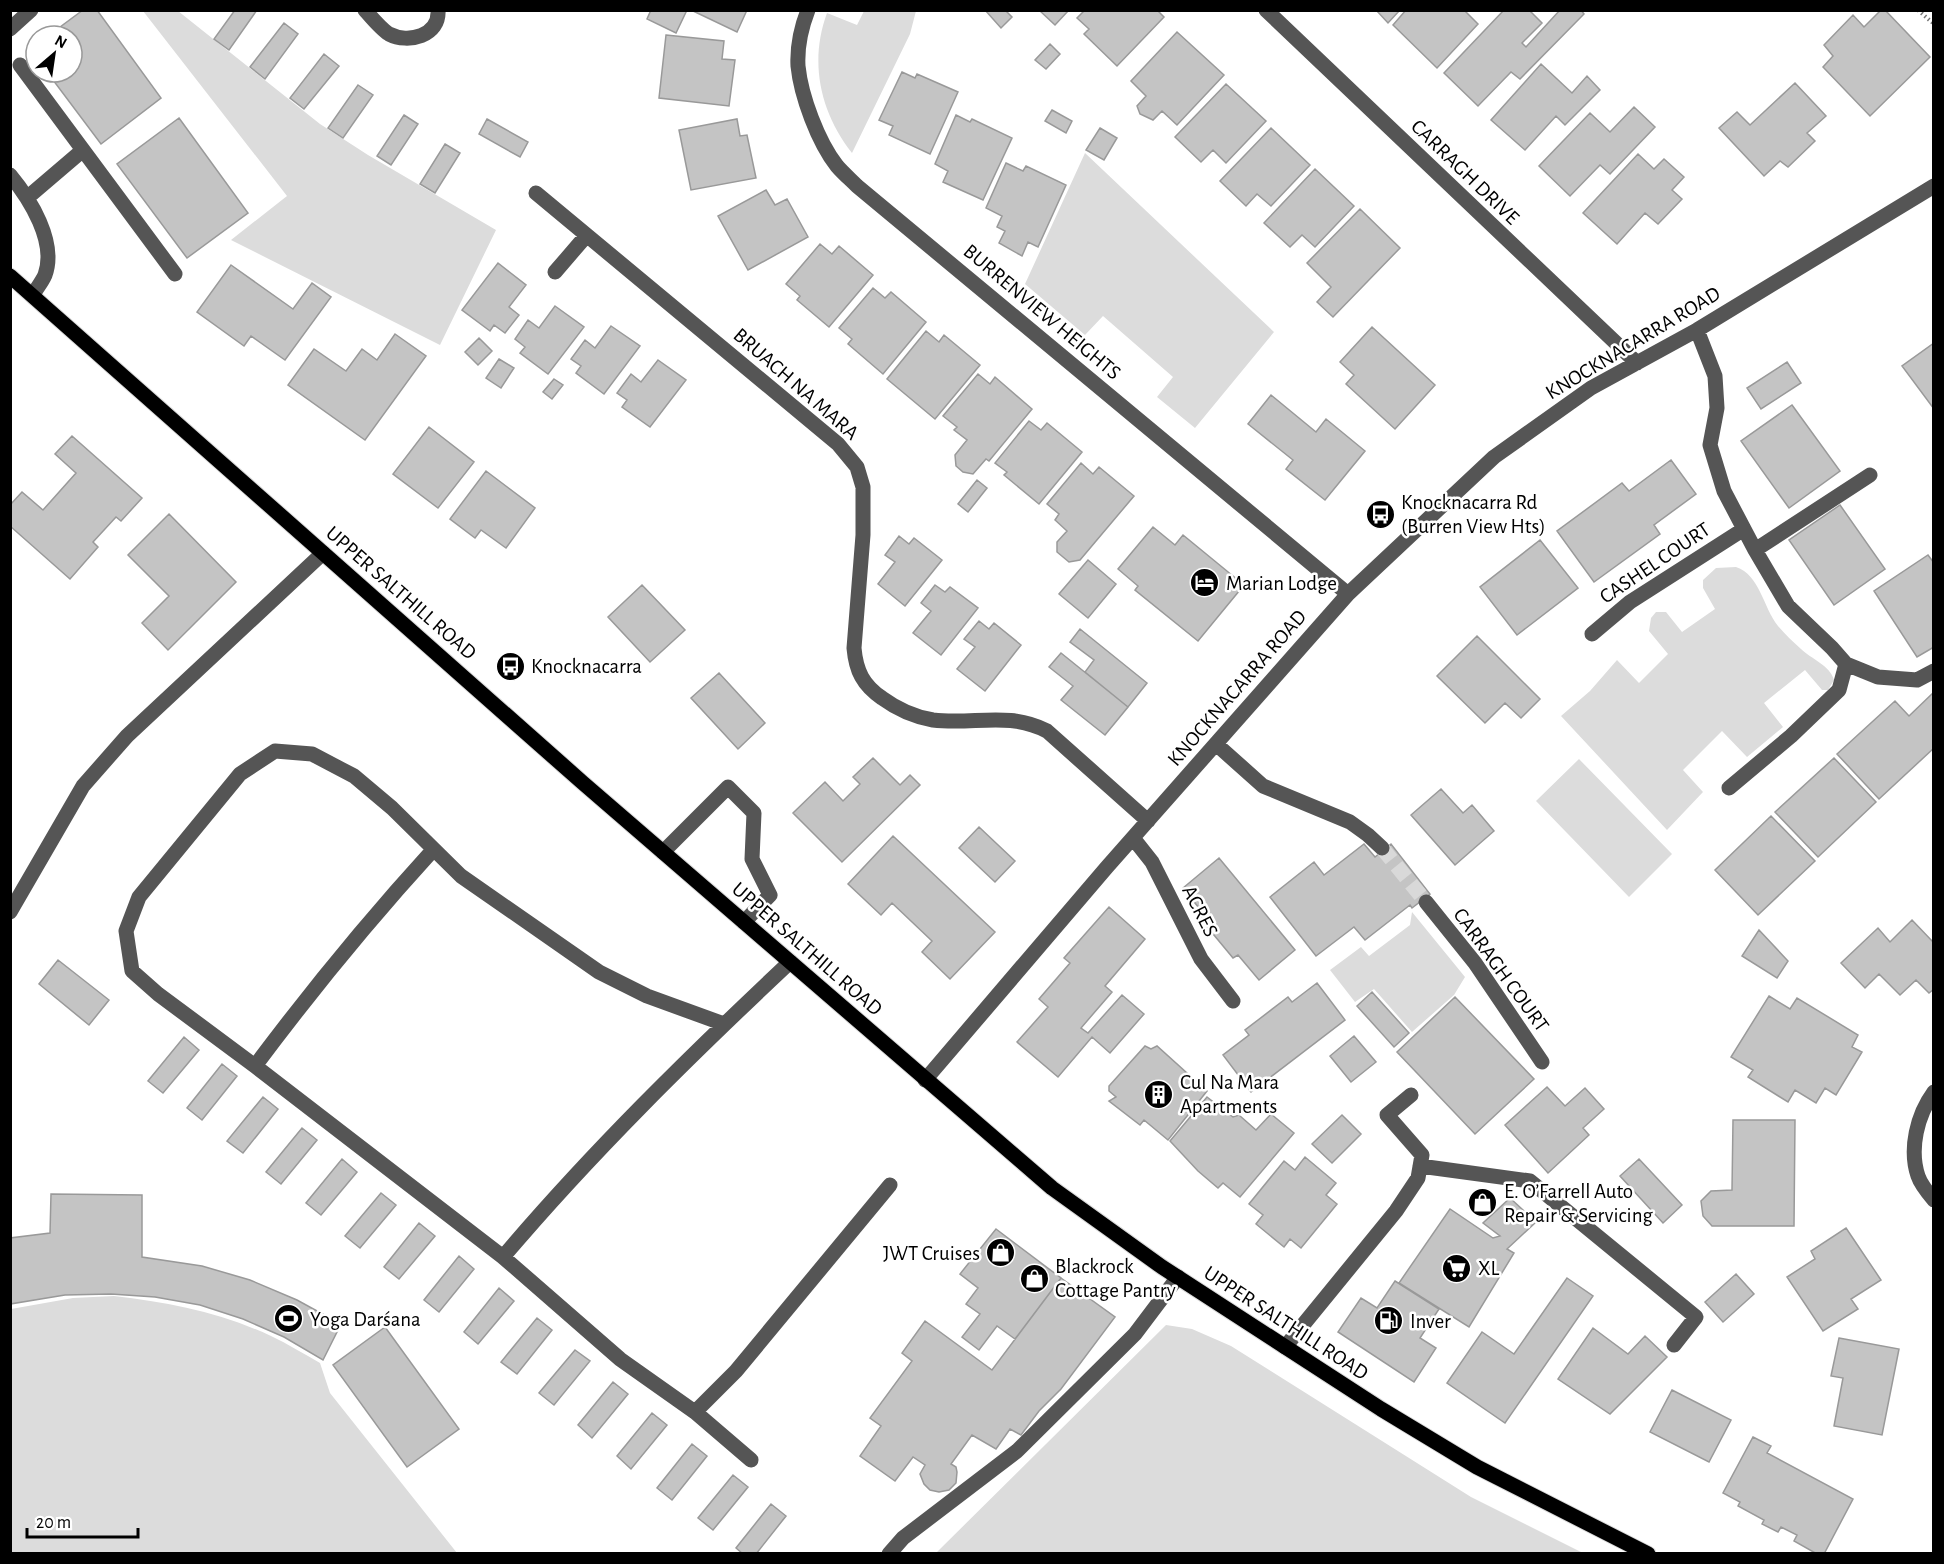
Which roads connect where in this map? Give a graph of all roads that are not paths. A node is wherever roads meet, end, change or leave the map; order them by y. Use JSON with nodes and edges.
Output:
{"nodes":[{"id":1,"x":31,"y":10,"type":"edge"},
{"id":2,"x":365,"y":10,"type":"edge"},
{"id":3,"x":438,"y":10,"type":"edge"},
{"id":4,"x":808,"y":10,"type":"edge"},
{"id":5,"x":1266,"y":10,"type":"edge"},
{"id":6,"x":10,"y":29,"type":"edge"},
{"id":7,"x":20,"y":65,"type":"dead end"},
{"id":8,"x":83,"y":150,"type":"junction"},
{"id":9,"x":10,"y":175,"type":"edge"},
{"id":10,"x":1934,"y":186,"type":"edge"},
{"id":11,"x":536,"y":193,"type":"dead end"},
{"id":12,"x":28,"y":197,"type":"junction"},
{"id":13,"x":586,"y":236,"type":"junction"},
{"id":14,"x":555,"y":272,"type":"dead end"},
{"id":15,"x":175,"y":274,"type":"dead end"},
{"id":16,"x":10,"y":276,"type":"edge"},
{"id":17,"x":33,"y":295,"type":"junction"},
{"id":18,"x":1697,"y":330,"type":"junction"},
{"id":19,"x":1637,"y":363,"type":"junction"},
{"id":20,"x":1870,"y":475,"type":"dead end"},
{"id":21,"x":1744,"y":529,"type":"junction"},
{"id":22,"x":1755,"y":550,"type":"junction"},
{"id":23,"x":323,"y":553,"type":"junction"},
{"id":24,"x":1348,"y":594,"type":"junction"},
{"id":25,"x":1592,"y":634,"type":"dead end"},
{"id":26,"x":1846,"y":664,"type":"junction"},
{"id":27,"x":1934,"y":671,"type":"edge"},
{"id":28,"x":1216,"y":744,"type":"junction"},
{"id":29,"x":1729,"y":788,"type":"dead end"},
{"id":30,"x":1148,"y":821,"type":"junction"},
{"id":31,"x":1133,"y":838,"type":"junction"},
{"id":32,"x":1382,"y":848,"type":"tunnel mouth"},
{"id":33,"x":433,"y":850,"type":"junction"},
{"id":34,"x":663,"y":852,"type":"junction"},
{"id":35,"x":1426,"y":902,"type":"tunnel mouth"},
{"id":36,"x":10,"y":912,"type":"edge"},
{"id":37,"x":744,"y":922,"type":"junction"},
{"id":38,"x":790,"y":962,"type":"junction"},
{"id":39,"x":1233,"y":1001,"type":"dead end"},
{"id":40,"x":724,"y":1024,"type":"junction"},
{"id":41,"x":1542,"y":1062,"type":"dead end"},
{"id":42,"x":255,"y":1066,"type":"junction"},
{"id":43,"x":925,"y":1080,"type":"junction"},
{"id":44,"x":1934,"y":1092,"type":"edge"},
{"id":45,"x":1412,"y":1095,"type":"dead end"},
{"id":46,"x":1420,"y":1166,"type":"junction"},
{"id":47,"x":890,"y":1185,"type":"dead end"},
{"id":48,"x":1934,"y":1200,"type":"edge"},
{"id":49,"x":503,"y":1257,"type":"junction"},
{"id":50,"x":1178,"y":1277,"type":"junction"},
{"id":51,"x":1674,"y":1345,"type":"dead end"},
{"id":52,"x":1285,"y":1347,"type":"junction"},
{"id":53,"x":695,"y":1412,"type":"junction"},
{"id":54,"x":751,"y":1460,"type":"dead end"},
{"id":55,"x":889,"y":1554,"type":"edge"},
{"id":56,"x":1648,"y":1554,"type":"edge"}],
"edges":[{"from":1,"to":6,"type":"street"},
{"from":2,"to":3,"type":"street"},
{"from":4,"to":24,"type":"street","name":"BURRENVIEW HEIGHTS"},
{"from":5,"to":19,"type":"street","name":"CARRAGH DRIVE"},
{"from":7,"to":8,"type":"street"},
{"from":8,"to":12,"type":"street"},
{"from":8,"to":15,"type":"street"},
{"from":9,"to":12,"type":"street"},
{"from":10,"to":18,"type":"street","name":"KNOCKNACARRA ROAD"},
{"from":11,"to":13,"type":"street","name":"BRUACH NA MARA"},
{"from":12,"to":17,"type":"street"},
{"from":13,"to":14,"type":"street"},
{"from":13,"to":30,"type":"street","name":"BRUACH NA MARA"},
{"from":16,"to":17,"type":"main road","name":"UPPER SALTHILL ROAD"},
{"from":17,"to":23,"type":"main road","name":"UPPER SALTHILL ROAD"},
{"from":18,"to":19,"type":"street","name":"KNOCKNACARRA ROAD"},
{"from":18,"to":21,"type":"street","name":"CASHEL COURT"},
{"from":19,"to":24,"type":"street","name":"KNOCKNACARRA ROAD"},
{"from":20,"to":22,"type":"street"},
{"from":21,"to":22,"type":"street","name":"CASHEL COURT"},
{"from":21,"to":25,"type":"street","name":"CASHEL COURT"},
{"from":22,"to":26,"type":"street","name":"CASHEL COURT"},
{"from":23,"to":34,"type":"main road","name":"UPPER SALTHILL ROAD"},
{"from":23,"to":36,"type":"street"},
{"from":24,"to":28,"type":"street","name":"KNOCKNACARRA ROAD"},
{"from":26,"to":27,"type":"street","name":"CASHEL COURT"},
{"from":26,"to":29,"type":"street"},
{"from":28,"to":30,"type":"street","name":"KNOCKNACARRA ROAD"},
{"from":28,"to":32,"type":"street"},
{"from":30,"to":31,"type":"street","name":"KNOCKNACARRA ROAD"},
{"from":31,"to":39,"type":"street","name":"ACRES"},
{"from":31,"to":43,"type":"street","name":"KNOCKNACARRA ROAD"},
{"from":33,"to":40,"type":"street"},
{"from":33,"to":42,"type":"street"},
{"from":33,"to":42,"type":"street"},
{"from":34,"to":37,"type":"main road","name":"UPPER SALTHILL ROAD"},
{"from":34,"to":37,"type":"street"},
{"from":35,"to":41,"type":"street","name":"CARRAGH COURT"},
{"from":37,"to":38,"type":"main road","name":"UPPER SALTHILL ROAD"},
{"from":38,"to":40,"type":"street"},
{"from":38,"to":43,"type":"main road","name":"UPPER SALTHILL ROAD"},
{"from":40,"to":49,"type":"street"},
{"from":42,"to":49,"type":"street"},
{"from":43,"to":50,"type":"main road","name":"UPPER SALTHILL ROAD"},
{"from":44,"to":48,"type":"street"},
{"from":45,"to":46,"type":"street"},
{"from":46,"to":51,"type":"street"},
{"from":46,"to":52,"type":"street"},
{"from":47,"to":53,"type":"street"},
{"from":49,"to":53,"type":"street"},
{"from":50,"to":52,"type":"main road","name":"UPPER SALTHILL ROAD"},
{"from":50,"to":55,"type":"street"},
{"from":52,"to":56,"type":"main road","name":"UPPER SALTHILL ROAD"},
{"from":53,"to":54,"type":"street"}]}
